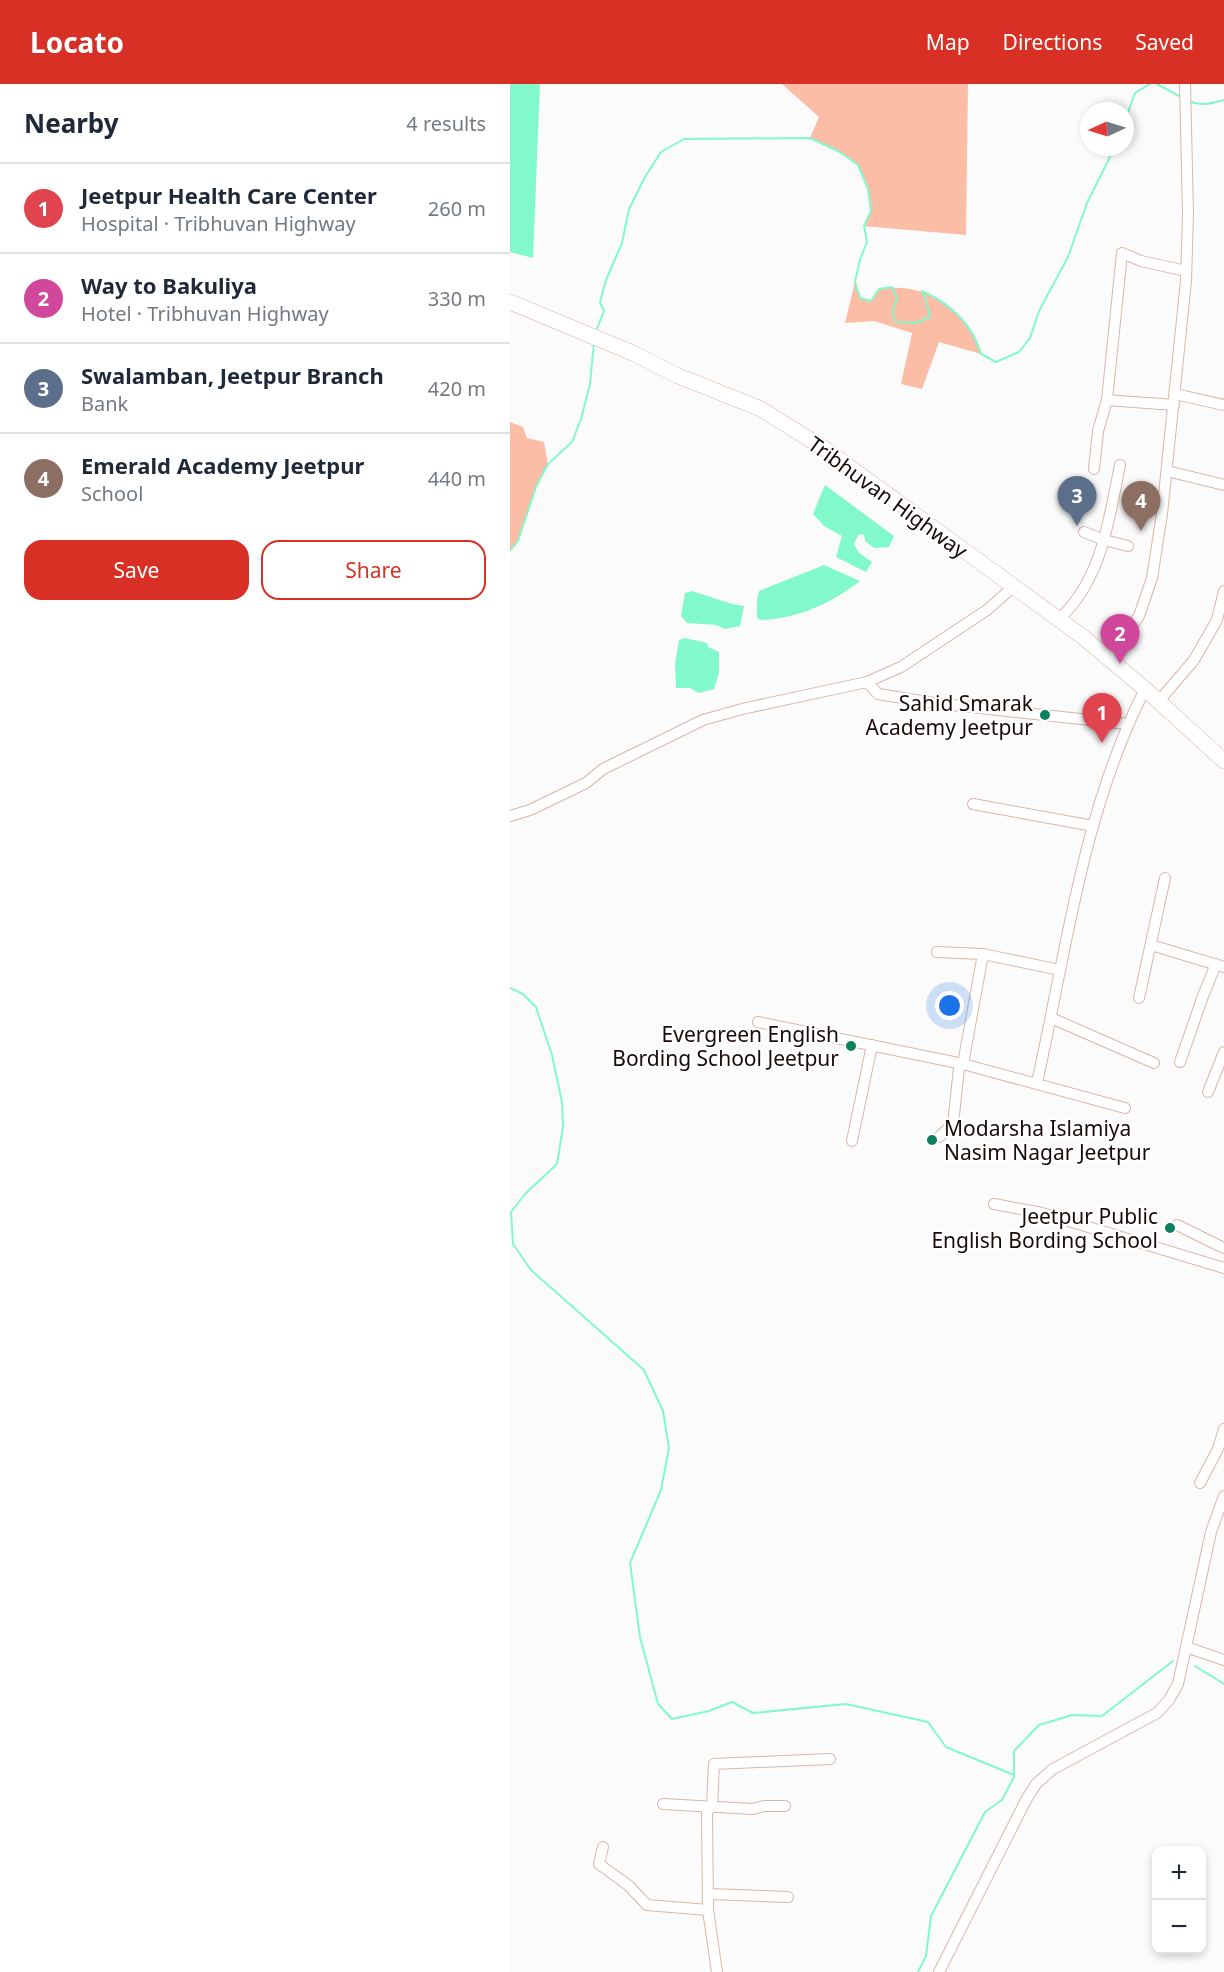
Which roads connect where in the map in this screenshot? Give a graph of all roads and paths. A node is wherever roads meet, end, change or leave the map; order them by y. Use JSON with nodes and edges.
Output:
{"nodes":[{"id":1,"x":1185,"y":84,"type":"edge"},
{"id":2,"x":1186,"y":270,"type":"junction"},
{"id":3,"x":510,"y":302,"type":"edge"},
{"id":4,"x":1107,"y":400,"type":"junction"},
{"id":5,"x":1174,"y":400,"type":"junction"},
{"id":6,"x":1224,"y":405,"type":"edge"},
{"id":7,"x":1120,"y":465,"type":"dead end"},
{"id":8,"x":1094,"y":469,"type":"dead end"},
{"id":9,"x":1167,"y":471,"type":"junction"},
{"id":10,"x":1224,"y":485,"type":"edge"},
{"id":11,"x":1084,"y":532,"type":"dead end"},
{"id":12,"x":1104,"y":540,"type":"junction"},
{"id":13,"x":1128,"y":546,"type":"dead end"},
{"id":14,"x":1013,"y":587,"type":"junction"},
{"id":15,"x":1224,"y":591,"type":"edge"},
{"id":16,"x":1059,"y":619,"type":"junction"},
{"id":17,"x":1221,"y":622,"type":"edge"},
{"id":18,"x":1109,"y":658,"type":"junction"},
{"id":19,"x":867,"y":682,"type":"junction"},
{"id":20,"x":1145,"y":689,"type":"junction"},
{"id":21,"x":1159,"y":701,"type":"junction"},
{"id":22,"x":1127,"y":724,"type":"junction"},
{"id":23,"x":1224,"y":761,"type":"edge"},
{"id":24,"x":973,"y":804,"type":"dead end"},
{"id":25,"x":510,"y":816,"type":"edge"},
{"id":26,"x":1093,"y":826,"type":"junction"},
{"id":27,"x":1165,"y":878,"type":"dead end"},
{"id":28,"x":1151,"y":945,"type":"junction"},
{"id":29,"x":937,"y":952,"type":"dead end"},
{"id":30,"x":982,"y":954,"type":"junction"},
{"id":31,"x":1220,"y":966,"type":"edge"},
{"id":32,"x":1060,"y":970,"type":"junction"},
{"id":33,"x":1139,"y":998,"type":"dead end"},
{"id":34,"x":1051,"y":1018,"type":"junction"},
{"id":35,"x":758,"y":1022,"type":"dead end"},
{"id":36,"x":872,"y":1045,"type":"junction"},
{"id":37,"x":1224,"y":1052,"type":"edge"},
{"id":38,"x":1180,"y":1062,"type":"dead end"},
{"id":39,"x":1154,"y":1063,"type":"dead end"},
{"id":40,"x":963,"y":1064,"type":"junction"},
{"id":41,"x":1037,"y":1083,"type":"junction"},
{"id":42,"x":1208,"y":1092,"type":"dead end"},
{"id":43,"x":1125,"y":1108,"type":"dead end"},
{"id":44,"x":939,"y":1137,"type":"dead end"},
{"id":45,"x":852,"y":1141,"type":"dead end"},
{"id":46,"x":994,"y":1204,"type":"dead end"},
{"id":47,"x":1177,"y":1225,"type":"dead end"},
{"id":48,"x":1224,"y":1248,"type":"edge"},
{"id":49,"x":1224,"y":1268,"type":"edge"},
{"id":50,"x":1224,"y":1429,"type":"edge"},
{"id":51,"x":1200,"y":1483,"type":"dead end"},
{"id":52,"x":1224,"y":1496,"type":"edge"},
{"id":53,"x":1186,"y":1647,"type":"junction"},
{"id":54,"x":1224,"y":1660,"type":"edge"},
{"id":55,"x":830,"y":1759,"type":"dead end"},
{"id":56,"x":663,"y":1804,"type":"dead end"},
{"id":57,"x":785,"y":1806,"type":"dead end"},
{"id":58,"x":712,"y":1807,"type":"junction"},
{"id":59,"x":603,"y":1846,"type":"dead end"},
{"id":60,"x":708,"y":1894,"type":"junction"},
{"id":61,"x":788,"y":1897,"type":"dead end"},
{"id":62,"x":708,"y":1910,"type":"junction"},
{"id":63,"x":717,"y":1972,"type":"edge"},
{"id":64,"x":939,"y":1972,"type":"edge"}],
"edges":[{"from":1,"to":2,"type":"street"},
{"from":2,"to":4,"type":"street"},
{"from":2,"to":5,"type":"street"},
{"from":3,"to":14,"type":"highway","name":"Tribhuvan Highway"},
{"from":4,"to":5,"type":"street"},
{"from":4,"to":8,"type":"street"},
{"from":5,"to":6,"type":"street"},
{"from":5,"to":9,"type":"street"},
{"from":7,"to":12,"type":"street"},
{"from":9,"to":10,"type":"street"},
{"from":9,"to":18,"type":"street"},
{"from":11,"to":12,"type":"street"},
{"from":12,"to":13,"type":"street"},
{"from":12,"to":16,"type":"street"},
{"from":14,"to":16,"type":"highway","name":"Tribhuvan Highway"},
{"from":14,"to":19,"type":"street"},
{"from":15,"to":17,"type":"street"},
{"from":16,"to":18,"type":"highway","name":"Tribhuvan Highway"},
{"from":17,"to":21,"type":"street"},
{"from":18,"to":20,"type":"highway","name":"Tribhuvan Highway"},
{"from":19,"to":22,"type":"street"},
{"from":19,"to":25,"type":"street"},
{"from":20,"to":21,"type":"highway","name":"Tribhuvan Highway"},
{"from":20,"to":22,"type":"street"},
{"from":21,"to":23,"type":"highway","name":"Tribhuvan Highway"},
{"from":22,"to":26,"type":"street"},
{"from":24,"to":26,"type":"street"},
{"from":26,"to":32,"type":"street"},
{"from":27,"to":28,"type":"street"},
{"from":28,"to":31,"type":"street"},
{"from":28,"to":33,"type":"street"},
{"from":29,"to":30,"type":"street"},
{"from":30,"to":32,"type":"street"},
{"from":30,"to":40,"type":"street"},
{"from":31,"to":38,"type":"street"},
{"from":32,"to":34,"type":"street"},
{"from":34,"to":39,"type":"street"},
{"from":34,"to":41,"type":"street"},
{"from":35,"to":36,"type":"street"},
{"from":36,"to":40,"type":"street"},
{"from":36,"to":45,"type":"street"},
{"from":37,"to":42,"type":"street"},
{"from":40,"to":41,"type":"street"},
{"from":40,"to":44,"type":"street"},
{"from":41,"to":43,"type":"street"},
{"from":46,"to":49,"type":"street"},
{"from":47,"to":48,"type":"street"},
{"from":50,"to":51,"type":"street"},
{"from":52,"to":53,"type":"street"},
{"from":53,"to":54,"type":"street"},
{"from":53,"to":64,"type":"street"},
{"from":55,"to":58,"type":"street"},
{"from":56,"to":58,"type":"street"},
{"from":57,"to":58,"type":"street"},
{"from":58,"to":60,"type":"street"},
{"from":59,"to":62,"type":"street"},
{"from":60,"to":61,"type":"street"},
{"from":60,"to":62,"type":"street"},
{"from":62,"to":63,"type":"street"}]}
